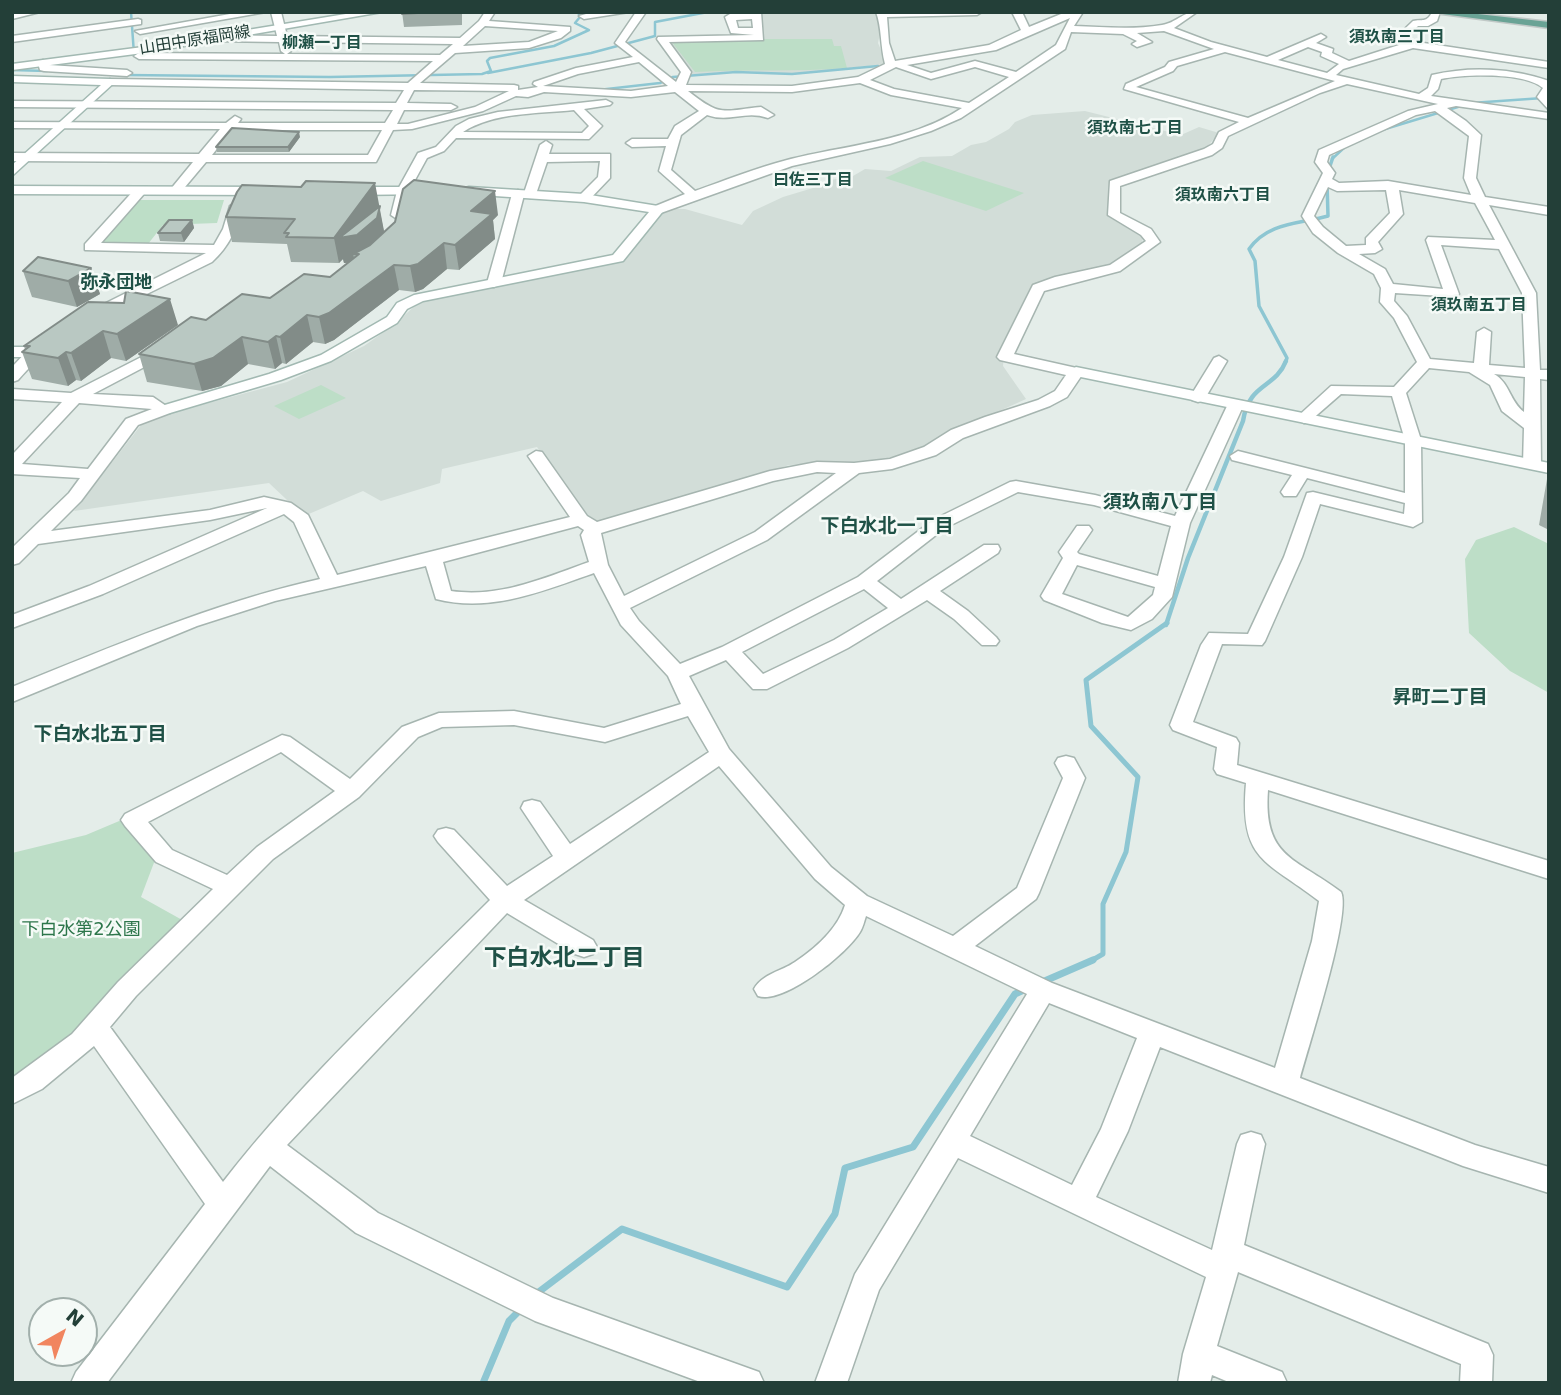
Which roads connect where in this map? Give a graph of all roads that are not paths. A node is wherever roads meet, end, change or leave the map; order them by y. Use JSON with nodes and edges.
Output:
{"nodes":[{"id":1,"x":35,"y":12,"type":"edge"},
{"id":2,"x":150,"y":12,"type":"edge"},
{"id":3,"x":261,"y":12,"type":"edge"},
{"id":4,"x":276,"y":12,"type":"edge"},
{"id":5,"x":377,"y":12,"type":"edge"},
{"id":6,"x":490,"y":12,"type":"edge"},
{"id":7,"x":624,"y":12,"type":"edge"},
{"id":8,"x":641,"y":12,"type":"edge"},
{"id":9,"x":977,"y":12,"type":"edge"},
{"id":10,"x":1017,"y":12,"type":"edge"},
{"id":11,"x":1077,"y":12,"type":"edge"},
{"id":12,"x":1192,"y":12,"type":"edge"},
{"id":13,"x":1434,"y":12,"type":"edge"},
{"id":14,"x":881,"y":13,"type":"edge"},
{"id":15,"x":1442,"y":13,"type":"edge"},
{"id":16,"x":757,"y":14,"type":"edge"},
{"id":17,"x":12,"y":16,"type":"edge"},
{"id":18,"x":584,"y":16,"type":"dead end"},
{"id":19,"x":138,"y":20,"type":"edge"},
{"id":20,"x":484,"y":23,"type":"junction"},
{"id":21,"x":1549,"y":25,"type":"edge"},
{"id":22,"x":1165,"y":27,"type":"junction"},
{"id":23,"x":281,"y":28,"type":"junction"},
{"id":24,"x":1067,"y":29,"type":"junction"},
{"id":25,"x":759,"y":31,"type":"junction"},
{"id":26,"x":1125,"y":31,"type":"junction"},
{"id":27,"x":1027,"y":32,"type":"junction"},
{"id":28,"x":1321,"y":37,"type":"dead end"},
{"id":29,"x":214,"y":38,"type":"junction"},
{"id":30,"x":12,"y":40,"type":"edge"},
{"id":31,"x":284,"y":40,"type":"junction"},
{"id":32,"x":463,"y":41,"type":"junction"},
{"id":33,"x":1307,"y":43,"type":"junction"},
{"id":34,"x":1137,"y":44,"type":"dead end"},
{"id":35,"x":1412,"y":45,"type":"junction"},
{"id":36,"x":1226,"y":49,"type":"junction"},
{"id":37,"x":453,"y":50,"type":"junction"},
{"id":38,"x":138,"y":52,"type":"junction"},
{"id":39,"x":443,"y":58,"type":"junction"},
{"id":40,"x":640,"y":59,"type":"junction"},
{"id":41,"x":1269,"y":60,"type":"junction"},
{"id":42,"x":1545,"y":62,"type":"edge"},
{"id":43,"x":1348,"y":64,"type":"junction"},
{"id":44,"x":43,"y":65,"type":"junction"},
{"id":45,"x":891,"y":65,"type":"junction"},
{"id":46,"x":280,"y":66,"type":"junction"},
{"id":47,"x":448,"y":74,"type":"dead end"},
{"id":48,"x":13,"y":76,"type":"edge"},
{"id":49,"x":1017,"y":76,"type":"junction"},
{"id":50,"x":1329,"y":76,"type":"junction"},
{"id":51,"x":115,"y":77,"type":"junction"},
{"id":52,"x":1528,"y":77,"type":"junction"},
{"id":53,"x":418,"y":80,"type":"junction"},
{"id":54,"x":683,"y":80,"type":"junction"},
{"id":55,"x":861,"y":80,"type":"junction"},
{"id":56,"x":1346,"y":81,"type":"junction"},
{"id":57,"x":262,"y":86,"type":"junction"},
{"id":58,"x":523,"y":89,"type":"junction"},
{"id":59,"x":543,"y":89,"type":"junction"},
{"id":60,"x":631,"y":94,"type":"junction"},
{"id":61,"x":1421,"y":98,"type":"junction"},
{"id":62,"x":1455,"y":103,"type":"junction"},
{"id":63,"x":12,"y":104,"type":"edge"},
{"id":64,"x":86,"y":104,"type":"junction"},
{"id":65,"x":246,"y":106,"type":"junction"},
{"id":66,"x":578,"y":106,"type":"junction"},
{"id":67,"x":969,"y":106,"type":"junction"},
{"id":68,"x":400,"y":107,"type":"junction"},
{"id":69,"x":481,"y":107,"type":"junction"},
{"id":70,"x":1437,"y":107,"type":"junction"},
{"id":71,"x":1549,"y":107,"type":"edge"},
{"id":72,"x":706,"y":111,"type":"junction"},
{"id":73,"x":768,"y":115,"type":"dead end"},
{"id":74,"x":1549,"y":116,"type":"edge"},
{"id":75,"x":1250,"y":122,"type":"junction"},
{"id":76,"x":12,"y":125,"type":"edge"},
{"id":77,"x":63,"y":126,"type":"junction"},
{"id":78,"x":228,"y":127,"type":"junction"},
{"id":79,"x":408,"y":127,"type":"junction"},
{"id":80,"x":390,"y":128,"type":"junction"},
{"id":81,"x":457,"y":132,"type":"junction"},
{"id":82,"x":550,"y":136,"type":"junction"},
{"id":83,"x":670,"y":142,"type":"junction"},
{"id":84,"x":632,"y":143,"type":"dead end"},
{"id":85,"x":12,"y":157,"type":"edge"},
{"id":86,"x":28,"y":157,"type":"junction"},
{"id":87,"x":202,"y":158,"type":"junction"},
{"id":88,"x":542,"y":158,"type":"junction"},
{"id":89,"x":12,"y":172,"type":"edge"},
{"id":90,"x":1327,"y":181,"type":"junction"},
{"id":91,"x":1388,"y":185,"type":"junction"},
{"id":92,"x":12,"y":190,"type":"edge"},
{"id":93,"x":176,"y":190,"type":"junction"},
{"id":94,"x":140,"y":191,"type":"junction"},
{"id":95,"x":239,"y":191,"type":"junction"},
{"id":96,"x":280,"y":191,"type":"edge"},
{"id":97,"x":335,"y":191,"type":"edge"},
{"id":98,"x":403,"y":191,"type":"junction"},
{"id":99,"x":524,"y":194,"type":"junction"},
{"id":100,"x":693,"y":195,"type":"junction"},
{"id":101,"x":583,"y":198,"type":"junction"},
{"id":102,"x":1480,"y":200,"type":"junction"},
{"id":103,"x":1547,"y":207,"type":"edge"},
{"id":104,"x":658,"y":210,"type":"junction"},
{"id":105,"x":395,"y":227,"type":"edge"},
{"id":106,"x":1502,"y":245,"type":"junction"},
{"id":107,"x":219,"y":249,"type":"junction"},
{"id":108,"x":1343,"y":250,"type":"junction"},
{"id":109,"x":494,"y":283,"type":"junction"},
{"id":110,"x":1388,"y":288,"type":"junction"},
{"id":111,"x":82,"y":321,"type":"edge"},
{"id":112,"x":1484,"y":332,"type":"dead end"},
{"id":113,"x":55,"y":339,"type":"edge"},
{"id":114,"x":180,"y":344,"type":"edge"},
{"id":115,"x":12,"y":352,"type":"edge"},
{"id":116,"x":34,"y":352,"type":"junction"},
{"id":117,"x":1219,"y":362,"type":"dead end"},
{"id":118,"x":1425,"y":363,"type":"junction"},
{"id":119,"x":1476,"y":369,"type":"junction"},
{"id":120,"x":1076,"y":372,"type":"junction"},
{"id":121,"x":1541,"y":375,"type":"edge"},
{"id":122,"x":12,"y":377,"type":"edge"},
{"id":123,"x":1398,"y":392,"type":"junction"},
{"id":124,"x":12,"y":394,"type":"edge"},
{"id":125,"x":75,"y":397,"type":"junction"},
{"id":126,"x":1198,"y":397,"type":"junction"},
{"id":127,"x":1236,"y":404,"type":"junction"},
{"id":128,"x":164,"y":410,"type":"junction"},
{"id":129,"x":1304,"y":418,"type":"junction"},
{"id":130,"x":1532,"y":426,"type":"junction"},
{"id":131,"x":1415,"y":441,"type":"junction"},
{"id":132,"x":536,"y":456,"type":"dead end"},
{"id":133,"x":1238,"y":456,"type":"dead end"},
{"id":134,"x":1540,"y":466,"type":"edge"},
{"id":135,"x":12,"y":467,"type":"edge"},
{"id":136,"x":854,"y":468,"type":"junction"},
{"id":137,"x":1301,"y":472,"type":"junction"},
{"id":138,"x":92,"y":474,"type":"junction"},
{"id":139,"x":1290,"y":492,"type":"dead end"},
{"id":140,"x":1413,"y":500,"type":"junction"},
{"id":141,"x":285,"y":507,"type":"junction"},
{"id":142,"x":1181,"y":523,"type":"junction"},
{"id":143,"x":587,"y":525,"type":"junction"},
{"id":144,"x":1083,"y":530,"type":"dead end"},
{"id":145,"x":32,"y":538,"type":"junction"},
{"id":146,"x":991,"y":549,"type":"dead end"},
{"id":147,"x":13,"y":557,"type":"edge"},
{"id":148,"x":1072,"y":558,"type":"junction"},
{"id":149,"x":433,"y":559,"type":"junction"},
{"id":150,"x":598,"y":565,"type":"junction"},
{"id":151,"x":330,"y":580,"type":"junction"},
{"id":152,"x":865,"y":581,"type":"junction"},
{"id":153,"x":1165,"y":584,"type":"junction"},
{"id":154,"x":929,"y":592,"type":"junction"},
{"id":155,"x":619,"y":606,"type":"junction"},
{"id":156,"x":901,"y":608,"type":"junction"},
{"id":157,"x":12,"y":622,"type":"edge"},
{"id":158,"x":989,"y":641,"type":"dead end"},
{"id":159,"x":729,"y":651,"type":"junction"},
{"id":160,"x":677,"y":673,"type":"junction"},
{"id":161,"x":12,"y":695,"type":"edge"},
{"id":162,"x":693,"y":707,"type":"junction"},
{"id":163,"x":721,"y":754,"type":"junction"},
{"id":164,"x":1066,"y":764,"type":"dead end"},
{"id":165,"x":1257,"y":780,"type":"junction"},
{"id":166,"x":351,"y":791,"type":"junction"},
{"id":167,"x":532,"y":808,"type":"dead end"},
{"id":168,"x":446,"y":836,"type":"dead end"},
{"id":169,"x":566,"y":857,"type":"junction"},
{"id":170,"x":1549,"y":870,"type":"edge"},
{"id":171,"x":230,"y":887,"type":"junction"},
{"id":172,"x":505,"y":900,"type":"junction"},
{"id":173,"x":858,"y":902,"type":"junction"},
{"id":174,"x":584,"y":947,"type":"dead end"},
{"id":175,"x":955,"y":948,"type":"junction"},
{"id":176,"x":767,"y":989,"type":"dead end"},
{"id":177,"x":1043,"y":990,"type":"junction"},
{"id":178,"x":95,"y":1026,"type":"junction"},
{"id":179,"x":1152,"y":1033,"type":"junction"},
{"id":180,"x":1284,"y":1086,"type":"junction"},
{"id":181,"x":12,"y":1092,"type":"edge"},
{"id":182,"x":952,"y":1141,"type":"junction"},
{"id":183,"x":1251,"y":1144,"type":"dead end"},
{"id":184,"x":267,"y":1147,"type":"junction"},
{"id":185,"x":1549,"y":1180,"type":"edge"},
{"id":186,"x":1078,"y":1203,"type":"junction"},
{"id":187,"x":223,"y":1205,"type":"junction"},
{"id":188,"x":1225,"y":1261,"type":"junction"},
{"id":189,"x":1197,"y":1369,"type":"edge"},
{"id":190,"x":87,"y":1383,"type":"edge"},
{"id":191,"x":748,"y":1383,"type":"edge"},
{"id":192,"x":831,"y":1383,"type":"edge"},
{"id":193,"x":1271,"y":1383,"type":"edge"},
{"id":194,"x":1476,"y":1383,"type":"edge"}],
"edges":[{"from":1,"to":17,"type":"street"},
{"from":2,"to":19,"type":"street"},
{"from":3,"to":19,"type":"street"},
{"from":4,"to":23,"type":"street"},
{"from":5,"to":23,"type":"street","name":"山田中原福岡線"},
{"from":6,"to":20,"type":"street"},
{"from":7,"to":18,"type":"street"},
{"from":8,"to":40,"type":"street"},
{"from":9,"to":14,"type":"street"},
{"from":10,"to":27,"type":"street"},
{"from":11,"to":24,"type":"street"},
{"from":11,"to":27,"type":"street"},
{"from":12,"to":22,"type":"street"},
{"from":13,"to":15,"type":"main road"},
{"from":13,"to":35,"type":"street"},
{"from":14,"to":45,"type":"street"},
{"from":15,"to":21,"type":"main road"},
{"from":16,"to":25,"type":"street"},
{"from":16,"to":25,"type":"street"},
{"from":19,"to":30,"type":"street"},
{"from":19,"to":38,"type":"street"},
{"from":20,"to":32,"type":"street"},
{"from":20,"to":37,"type":"street"},
{"from":22,"to":26,"type":"street"},
{"from":22,"to":36,"type":"street"},
{"from":23,"to":29,"type":"street","name":"山田中原福岡線"},
{"from":23,"to":31,"type":"street"},
{"from":24,"to":26,"type":"street"},
{"from":24,"to":49,"type":"street"},
{"from":25,"to":54,"type":"street"},
{"from":26,"to":34,"type":"street"},
{"from":27,"to":45,"type":"street"},
{"from":28,"to":33,"type":"street"},
{"from":29,"to":31,"type":"street"},
{"from":29,"to":38,"type":"street","name":"山田中原福岡線"},
{"from":31,"to":32,"type":"street"},
{"from":31,"to":46,"type":"street"},
{"from":32,"to":37,"type":"street"},
{"from":33,"to":41,"type":"street"},
{"from":33,"to":43,"type":"street"},
{"from":35,"to":42,"type":"street"},
{"from":35,"to":43,"type":"street"},
{"from":36,"to":41,"type":"street"},
{"from":36,"to":75,"type":"street"},
{"from":37,"to":39,"type":"street"},
{"from":38,"to":44,"type":"street","name":"山田中原福岡線"},
{"from":38,"to":46,"type":"street"},
{"from":38,"to":51,"type":"street"},
{"from":39,"to":46,"type":"street"},
{"from":39,"to":53,"type":"street"},
{"from":40,"to":54,"type":"street"},
{"from":40,"to":58,"type":"street"},
{"from":41,"to":50,"type":"street"},
{"from":42,"to":52,"type":"street"},
{"from":43,"to":50,"type":"street"},
{"from":44,"to":48,"type":"street","name":"山田中原福岡線"},
{"from":44,"to":51,"type":"street"},
{"from":45,"to":49,"type":"street"},
{"from":45,"to":55,"type":"street"},
{"from":46,"to":51,"type":"street"},
{"from":46,"to":53,"type":"street"},
{"from":46,"to":57,"type":"street"},
{"from":47,"to":53,"type":"street"},
{"from":48,"to":51,"type":"street"},
{"from":49,"to":67,"type":"street"},
{"from":50,"to":56,"type":"street"},
{"from":51,"to":57,"type":"street"},
{"from":51,"to":64,"type":"street"},
{"from":52,"to":61,"type":"street"},
{"from":52,"to":71,"type":"street"},
{"from":53,"to":57,"type":"street"},
{"from":53,"to":58,"type":"street"},
{"from":53,"to":68,"type":"street"},
{"from":54,"to":55,"type":"street"},
{"from":54,"to":60,"type":"street"},
{"from":54,"to":72,"type":"street"},
{"from":55,"to":67,"type":"street"},
{"from":56,"to":61,"type":"street"},
{"from":56,"to":75,"type":"street"},
{"from":57,"to":65,"type":"street"},
{"from":58,"to":59,"type":"street"},
{"from":59,"to":60,"type":"street"},
{"from":59,"to":69,"type":"street"},
{"from":60,"to":66,"type":"street"},
{"from":61,"to":62,"type":"street"},
{"from":62,"to":70,"type":"street"},
{"from":62,"to":74,"type":"street"},
{"from":63,"to":64,"type":"street"},
{"from":64,"to":65,"type":"street"},
{"from":64,"to":77,"type":"street"},
{"from":65,"to":68,"type":"street"},
{"from":65,"to":78,"type":"street"},
{"from":66,"to":81,"type":"street"},
{"from":66,"to":82,"type":"street"},
{"from":67,"to":100,"type":"street"},
{"from":68,"to":69,"type":"street"},
{"from":68,"to":80,"type":"street"},
{"from":69,"to":79,"type":"street"},
{"from":70,"to":90,"type":"street"},
{"from":70,"to":102,"type":"street"},
{"from":72,"to":73,"type":"street"},
{"from":72,"to":83,"type":"street"},
{"from":75,"to":120,"type":"street"},
{"from":76,"to":77,"type":"street"},
{"from":77,"to":78,"type":"street"},
{"from":77,"to":86,"type":"street"},
{"from":78,"to":80,"type":"street"},
{"from":78,"to":87,"type":"street"},
{"from":79,"to":80,"type":"street"},
{"from":79,"to":81,"type":"street"},
{"from":80,"to":87,"type":"street"},
{"from":81,"to":82,"type":"street"},
{"from":81,"to":98,"type":"street"},
{"from":82,"to":88,"type":"street"},
{"from":83,"to":84,"type":"street"},
{"from":83,"to":100,"type":"street"},
{"from":85,"to":86,"type":"street"},
{"from":86,"to":87,"type":"street"},
{"from":86,"to":89,"type":"street"},
{"from":87,"to":93,"type":"street"},
{"from":88,"to":99,"type":"street"},
{"from":88,"to":101,"type":"street"},
{"from":90,"to":91,"type":"street"},
{"from":90,"to":108,"type":"street"},
{"from":91,"to":102,"type":"street"},
{"from":91,"to":108,"type":"street"},
{"from":92,"to":94,"type":"street"},
{"from":93,"to":94,"type":"street"},
{"from":93,"to":95,"type":"street"},
{"from":94,"to":107,"type":"street"},
{"from":95,"to":96,"type":"street"},
{"from":95,"to":107,"type":"street"},
{"from":97,"to":98,"type":"street"},
{"from":98,"to":99,"type":"street"},
{"from":98,"to":105,"type":"street"},
{"from":99,"to":101,"type":"street"},
{"from":99,"to":109,"type":"street"},
{"from":100,"to":104,"type":"street"},
{"from":101,"to":104,"type":"street"},
{"from":102,"to":103,"type":"street"},
{"from":102,"to":106,"type":"street"},
{"from":104,"to":109,"type":"street"},
{"from":106,"to":110,"type":"street"},
{"from":106,"to":121,"type":"street"},
{"from":107,"to":111,"type":"street"},
{"from":108,"to":110,"type":"street"},
{"from":109,"to":128,"type":"street"},
{"from":110,"to":118,"type":"street"},
{"from":112,"to":119,"type":"street"},
{"from":113,"to":116,"type":"street"},
{"from":114,"to":125,"type":"street"},
{"from":115,"to":116,"type":"street"},
{"from":116,"to":122,"type":"street"},
{"from":117,"to":126,"type":"street"},
{"from":118,"to":119,"type":"street"},
{"from":118,"to":123,"type":"street"},
{"from":119,"to":121,"type":"street"},
{"from":119,"to":130,"type":"street"},
{"from":120,"to":126,"type":"street"},
{"from":120,"to":136,"type":"street"},
{"from":121,"to":130,"type":"street"},
{"from":123,"to":129,"type":"street"},
{"from":123,"to":131,"type":"street"},
{"from":124,"to":125,"type":"street"},
{"from":125,"to":128,"type":"street"},
{"from":125,"to":135,"type":"street"},
{"from":126,"to":127,"type":"street"},
{"from":127,"to":129,"type":"street"},
{"from":127,"to":142,"type":"street"},
{"from":128,"to":138,"type":"street"},
{"from":129,"to":131,"type":"street"},
{"from":130,"to":134,"type":"street"},
{"from":131,"to":134,"type":"street"},
{"from":131,"to":140,"type":"street"},
{"from":132,"to":143,"type":"street"},
{"from":133,"to":137,"type":"street"},
{"from":135,"to":138,"type":"street"},
{"from":136,"to":143,"type":"street"},
{"from":136,"to":155,"type":"street"},
{"from":137,"to":139,"type":"street"},
{"from":137,"to":140,"type":"street"},
{"from":138,"to":145,"type":"street"},
{"from":140,"to":165,"type":"street"},
{"from":141,"to":145,"type":"street"},
{"from":141,"to":151,"type":"street"},
{"from":141,"to":157,"type":"street"},
{"from":142,"to":152,"type":"street"},
{"from":142,"to":153,"type":"street"},
{"from":143,"to":149,"type":"street"},
{"from":143,"to":150,"type":"street"},
{"from":144,"to":148,"type":"street"},
{"from":145,"to":147,"type":"street"},
{"from":146,"to":154,"type":"street"},
{"from":148,"to":153,"type":"street"},
{"from":148,"to":153,"type":"street"},
{"from":149,"to":150,"type":"street"},
{"from":149,"to":151,"type":"street"},
{"from":150,"to":155,"type":"street"},
{"from":151,"to":161,"type":"street"},
{"from":152,"to":156,"type":"street"},
{"from":152,"to":159,"type":"street"},
{"from":154,"to":156,"type":"street"},
{"from":154,"to":158,"type":"street"},
{"from":155,"to":160,"type":"street"},
{"from":156,"to":159,"type":"street"},
{"from":159,"to":160,"type":"street"},
{"from":160,"to":162,"type":"street"},
{"from":162,"to":163,"type":"street"},
{"from":162,"to":166,"type":"street"},
{"from":163,"to":169,"type":"street"},
{"from":163,"to":173,"type":"street"},
{"from":164,"to":175,"type":"street"},
{"from":165,"to":170,"type":"street"},
{"from":165,"to":180,"type":"street"},
{"from":166,"to":171,"type":"street"},
{"from":166,"to":171,"type":"street"},
{"from":167,"to":169,"type":"street"},
{"from":168,"to":172,"type":"street"},
{"from":169,"to":172,"type":"street"},
{"from":171,"to":178,"type":"street"},
{"from":172,"to":174,"type":"street"},
{"from":172,"to":184,"type":"street"},
{"from":173,"to":175,"type":"street"},
{"from":173,"to":176,"type":"street"},
{"from":175,"to":177,"type":"street"},
{"from":177,"to":179,"type":"street"},
{"from":177,"to":182,"type":"street"},
{"from":178,"to":181,"type":"street"},
{"from":178,"to":187,"type":"street"},
{"from":179,"to":180,"type":"street"},
{"from":179,"to":186,"type":"street"},
{"from":180,"to":185,"type":"street"},
{"from":182,"to":186,"type":"street"},
{"from":182,"to":192,"type":"street"},
{"from":183,"to":188,"type":"street"},
{"from":184,"to":187,"type":"street"},
{"from":184,"to":191,"type":"street"},
{"from":186,"to":188,"type":"street"},
{"from":187,"to":190,"type":"street"},
{"from":188,"to":189,"type":"street"},
{"from":188,"to":194,"type":"street"},
{"from":189,"to":193,"type":"street"}]}
